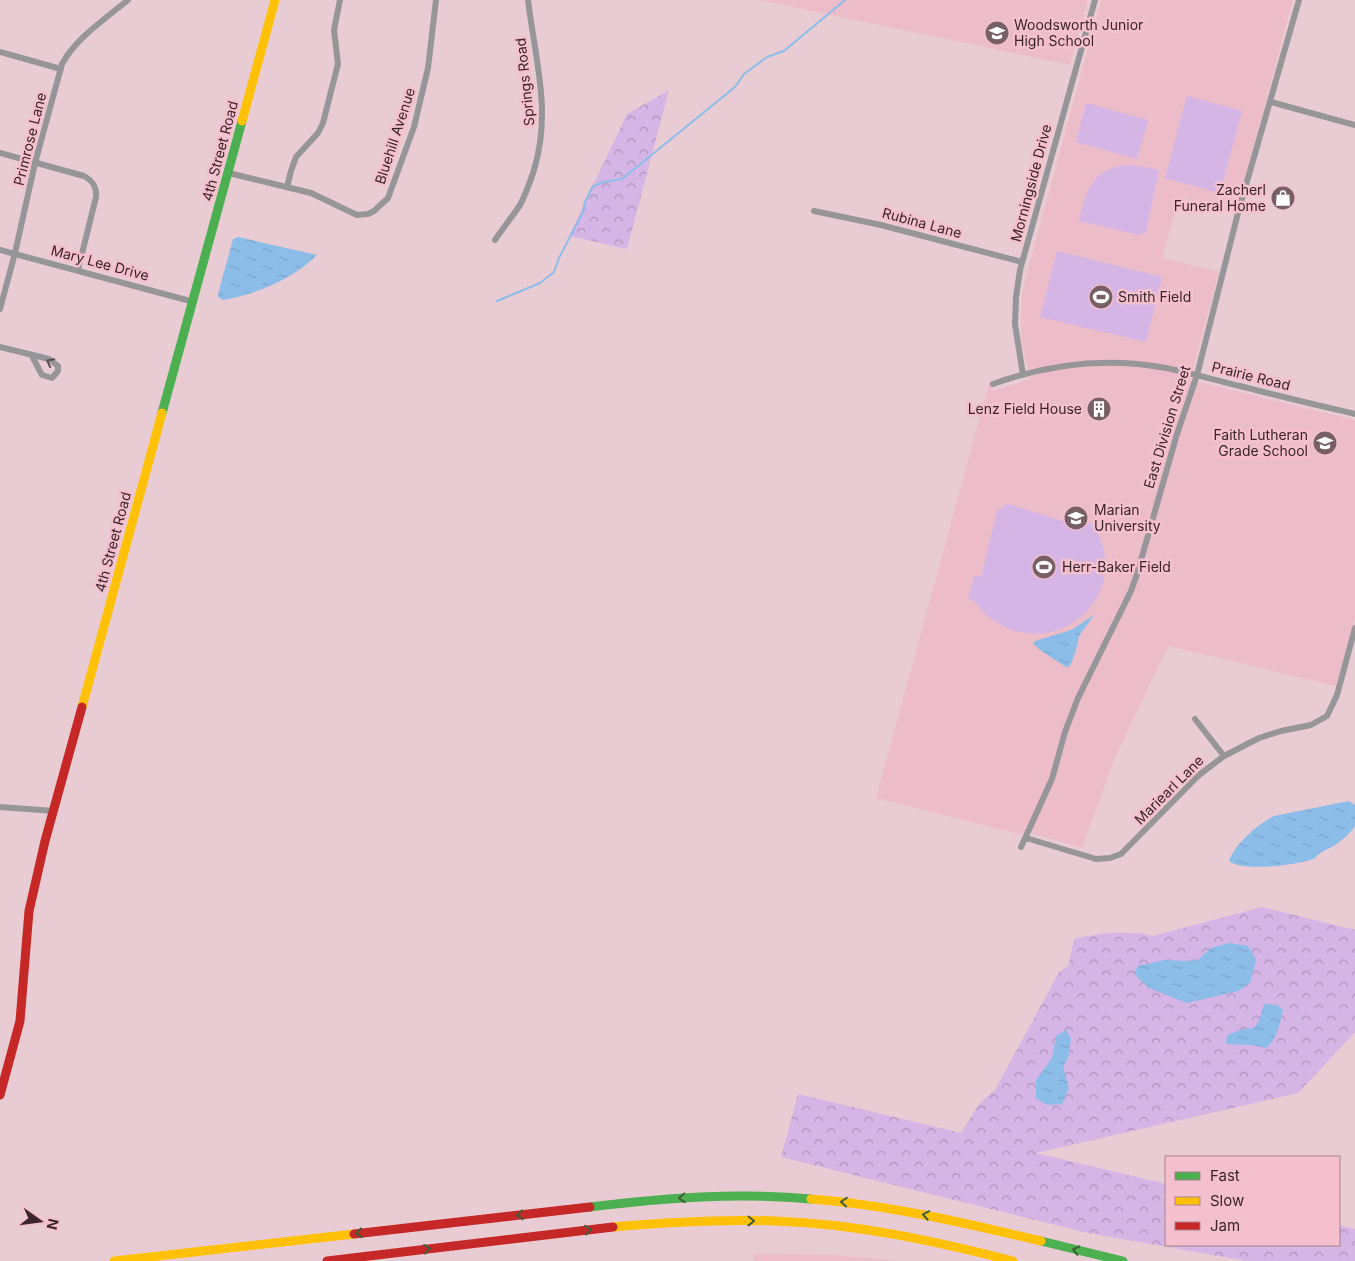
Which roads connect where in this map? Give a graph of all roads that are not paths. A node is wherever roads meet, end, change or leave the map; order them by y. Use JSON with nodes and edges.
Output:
{"nodes":[{"id":1,"x":128,"y":0,"type":"edge"},
{"id":2,"x":276,"y":0,"type":"edge"},
{"id":3,"x":340,"y":0,"type":"edge"},
{"id":4,"x":436,"y":0,"type":"edge"},
{"id":5,"x":528,"y":0,"type":"edge"},
{"id":6,"x":1095,"y":0,"type":"edge"},
{"id":7,"x":1299,"y":0,"type":"edge"},
{"id":8,"x":0,"y":52,"type":"edge"},
{"id":9,"x":61,"y":68,"type":"junction"},
{"id":10,"x":1271,"y":102,"type":"junction"},
{"id":11,"x":1355,"y":125,"type":"edge"},
{"id":12,"x":0,"y":152,"type":"edge"},
{"id":13,"x":35,"y":163,"type":"junction"},
{"id":14,"x":229,"y":173,"type":"junction"},
{"id":15,"x":288,"y":187,"type":"junction"},
{"id":16,"x":814,"y":211,"type":"dead end"},
{"id":17,"x":495,"y":240,"type":"dead end"},
{"id":18,"x":0,"y":250,"type":"edge"},
{"id":19,"x":15,"y":253,"type":"junction"},
{"id":20,"x":1022,"y":262,"type":"junction"},
{"id":21,"x":78,"y":270,"type":"junction"},
{"id":22,"x":194,"y":302,"type":"junction"},
{"id":23,"x":0,"y":309,"type":"edge"},
{"id":24,"x":0,"y":347,"type":"edge"},
{"id":25,"x":32,"y":356,"type":"dead end"},
{"id":26,"x":1197,"y":375,"type":"junction"},
{"id":27,"x":1023,"y":376,"type":"junction"},
{"id":28,"x":993,"y":384,"type":"dead end"},
{"id":29,"x":1355,"y":414,"type":"edge"},
{"id":30,"x":1355,"y":628,"type":"edge"},
{"id":31,"x":1195,"y":719,"type":"dead end"},
{"id":32,"x":1224,"y":756,"type":"junction"},
{"id":33,"x":0,"y":807,"type":"edge"},
{"id":34,"x":54,"y":811,"type":"junction"},
{"id":35,"x":1026,"y":838,"type":"junction"},
{"id":36,"x":1021,"y":848,"type":"dead end"},
{"id":37,"x":0,"y":1095,"type":"edge"},
{"id":38,"x":114,"y":1261,"type":"edge"},
{"id":39,"x":326,"y":1261,"type":"edge"},
{"id":40,"x":1013,"y":1261,"type":"edge"},
{"id":41,"x":1124,"y":1261,"type":"edge"}],
"edges":[{"from":1,"to":9,"type":"street","name":"Primrose Lane"},
{"from":2,"to":14,"type":"main road","name":"4th Street Road"},
{"from":3,"to":15,"type":"street"},
{"from":4,"to":15,"type":"street","name":"Bluehill Avenue"},
{"from":5,"to":17,"type":"street","name":"Springs Road"},
{"from":6,"to":20,"type":"street","name":"Morningside Drive"},
{"from":7,"to":10,"type":"street","name":"East Division Street"},
{"from":8,"to":9,"type":"street"},
{"from":9,"to":13,"type":"street","name":"Primrose Lane"},
{"from":10,"to":11,"type":"street"},
{"from":10,"to":26,"type":"street","name":"East Division Street"},
{"from":12,"to":13,"type":"street"},
{"from":13,"to":19,"type":"street","name":"Primrose Lane"},
{"from":13,"to":21,"type":"street"},
{"from":14,"to":15,"type":"street","name":"Bluehill Avenue"},
{"from":14,"to":22,"type":"main road","name":"4th Street Road"},
{"from":16,"to":20,"type":"street","name":"Rubina Lane"},
{"from":18,"to":19,"type":"street","name":"Mary Lee Drive"},
{"from":19,"to":21,"type":"street","name":"Mary Lee Drive"},
{"from":19,"to":23,"type":"street","name":"Primrose Lane"},
{"from":20,"to":27,"type":"street","name":"Morningside Drive"},
{"from":21,"to":22,"type":"street","name":"Mary Lee Drive"},
{"from":22,"to":34,"type":"main road","name":"4th Street Road"},
{"from":24,"to":25,"type":"street"},
{"from":26,"to":27,"type":"street","name":"Prairie Road"},
{"from":26,"to":29,"type":"street","name":"Prairie Road"},
{"from":26,"to":35,"type":"street","name":"East Division Street"},
{"from":27,"to":28,"type":"street","name":"Prairie Road"},
{"from":30,"to":32,"type":"street","name":"Mariearl Lane"},
{"from":31,"to":32,"type":"street"},
{"from":32,"to":35,"type":"street","name":"Mariearl Lane"},
{"from":33,"to":34,"type":"street"},
{"from":34,"to":37,"type":"main road","name":"4th Street Road"},
{"from":35,"to":36,"type":"street","name":"East Division Street"},
{"from":41,"to":38,"type":"main road","one_way":true},
{"from":39,"to":40,"type":"main road","one_way":true}]}
